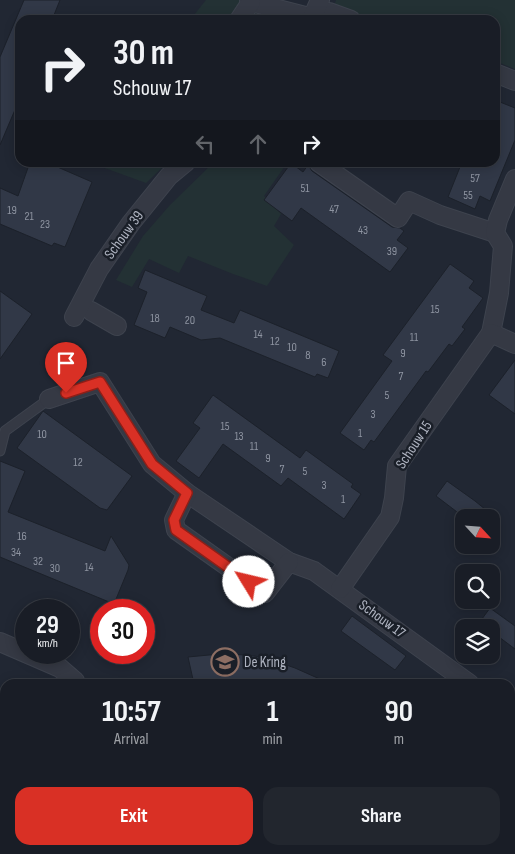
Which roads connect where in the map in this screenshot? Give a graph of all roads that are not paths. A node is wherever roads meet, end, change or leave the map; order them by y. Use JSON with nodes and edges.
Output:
{"nodes":[{"id":1,"x":250,"y":1,"type":"edge"},
{"id":2,"x":318,"y":12,"type":"edge"},
{"id":3,"x":242,"y":15,"type":"edge"},
{"id":4,"x":330,"y":15,"type":"edge"},
{"id":5,"x":500,"y":75,"type":"edge"},
{"id":6,"x":515,"y":81,"type":"edge"},
{"id":7,"x":180,"y":167,"type":"edge"},
{"id":8,"x":325,"y":167,"type":"edge"},
{"id":9,"x":515,"y":179,"type":"edge"},
{"id":10,"x":495,"y":233,"type":"junction"},
{"id":11,"x":91,"y":311,"type":"dead end"},
{"id":12,"x":74,"y":317,"type":"dead end"},
{"id":13,"x":117,"y":326,"type":"dead end"},
{"id":14,"x":491,"y":334,"type":"junction"},
{"id":15,"x":515,"y":344,"type":"edge"},
{"id":16,"x":49,"y":399,"type":"joint"},
{"id":17,"x":0,"y":451,"type":"edge"},
{"id":18,"x":187,"y":493,"type":"junction"},
{"id":19,"x":289,"y":562,"type":"junction"},
{"id":20,"x":340,"y":589,"type":"junction"},
{"id":21,"x":0,"y":642,"type":"edge"},
{"id":22,"x":73,"y":679,"type":"edge"},
{"id":23,"x":463,"y":679,"type":"edge"}],
"edges":[{"from":1,"to":2,"type":"street"},
{"from":1,"to":3,"type":"street"},
{"from":2,"to":4,"type":"street"},
{"from":5,"to":6,"type":"street"},
{"from":7,"to":12,"type":"street","name":"Schouw 39"},
{"from":8,"to":10,"type":"street"},
{"from":9,"to":10,"type":"street"},
{"from":10,"to":14,"type":"street","name":"Schouw 15"},
{"from":11,"to":13,"type":"street"},
{"from":14,"to":15,"type":"street"},
{"from":14,"to":20,"type":"street","name":"Schouw 15"},
{"from":16,"to":17,"type":"lane","name":"Schouw 17"},
{"from":16,"to":18,"type":"street","name":"Schouw 17"},
{"from":18,"to":19,"type":"street","name":"Schouw 17"},
{"from":18,"to":19,"type":"street"},
{"from":19,"to":20,"type":"street","name":"Schouw 17"},
{"from":20,"to":23,"type":"street","name":"Schouw 17"},
{"from":21,"to":22,"type":"street"}]}
